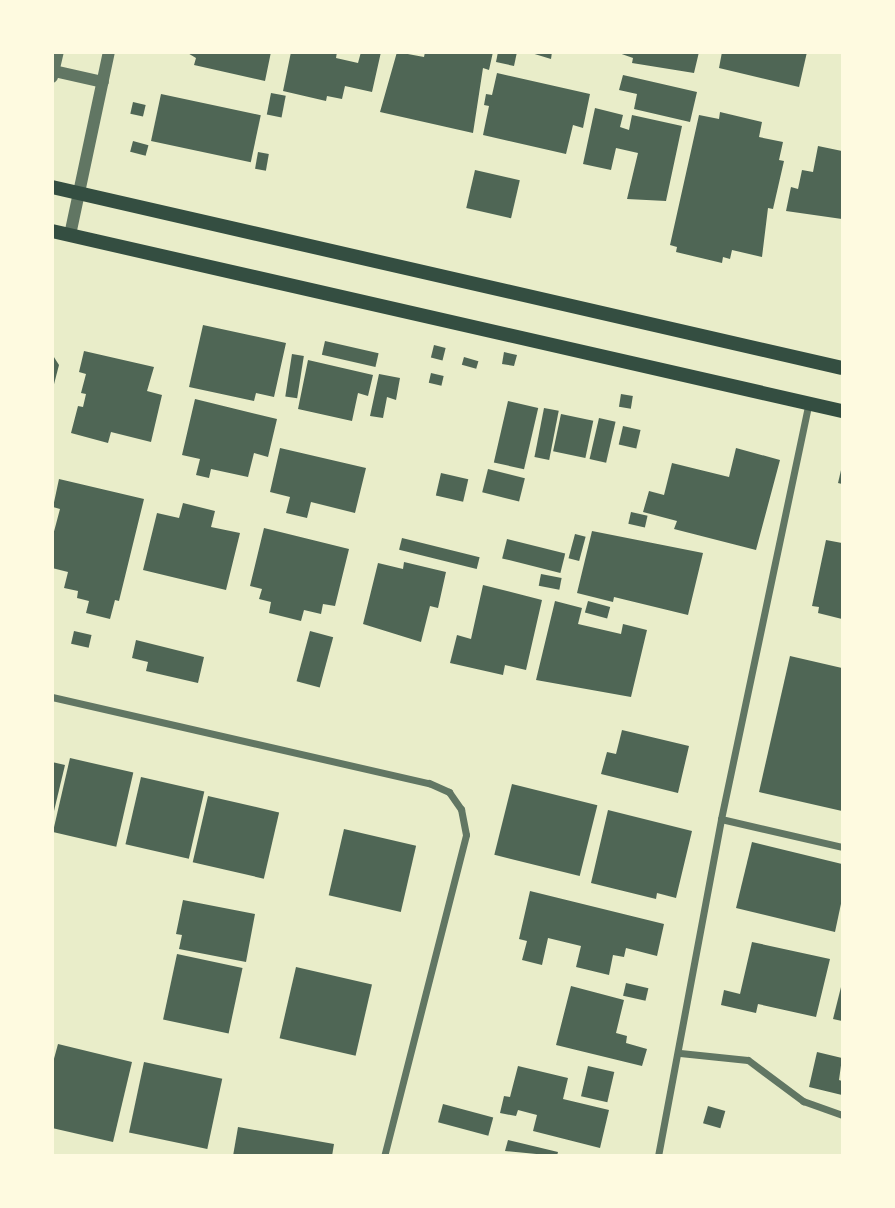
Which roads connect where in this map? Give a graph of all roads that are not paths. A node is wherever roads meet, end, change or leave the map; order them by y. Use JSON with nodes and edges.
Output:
{"nodes":[{"id":1,"x":58,"y":52,"type":"edge"},
{"id":2,"x":108,"y":52,"type":"edge"},
{"id":3,"x":53,"y":74,"type":"edge"},
{"id":4,"x":103,"y":82,"type":"junction"},
{"id":5,"x":52,"y":187,"type":"edge"},
{"id":6,"x":79,"y":193,"type":"junction"},
{"id":7,"x":52,"y":231,"type":"edge"},
{"id":8,"x":70,"y":235,"type":"junction"},
{"id":9,"x":842,"y":369,"type":"edge"},
{"id":10,"x":809,"y":403,"type":"junction"},
{"id":11,"x":842,"y":411,"type":"edge"},
{"id":12,"x":52,"y":696,"type":"edge"},
{"id":13,"x":721,"y":819,"type":"junction"},
{"id":14,"x":842,"y":847,"type":"edge"},
{"id":15,"x":680,"y":1053,"type":"junction"},
{"id":16,"x":842,"y":1115,"type":"edge"},
{"id":17,"x":384,"y":1156,"type":"edge"},
{"id":18,"x":659,"y":1156,"type":"edge"}],
"edges":[{"from":1,"to":3,"type":"street"},
{"from":2,"to":4,"type":"street"},
{"from":3,"to":4,"type":"street"},
{"from":4,"to":6,"type":"street"},
{"from":5,"to":6,"type":"main road"},
{"from":6,"to":8,"type":"street"},
{"from":6,"to":9,"type":"main road"},
{"from":7,"to":8,"type":"main road"},
{"from":8,"to":10,"type":"main road"},
{"from":10,"to":11,"type":"main road"},
{"from":10,"to":13,"type":"street"},
{"from":12,"to":17,"type":"street"},
{"from":13,"to":14,"type":"street"},
{"from":13,"to":15,"type":"street"},
{"from":15,"to":16,"type":"street"},
{"from":15,"to":18,"type":"street"}]}
